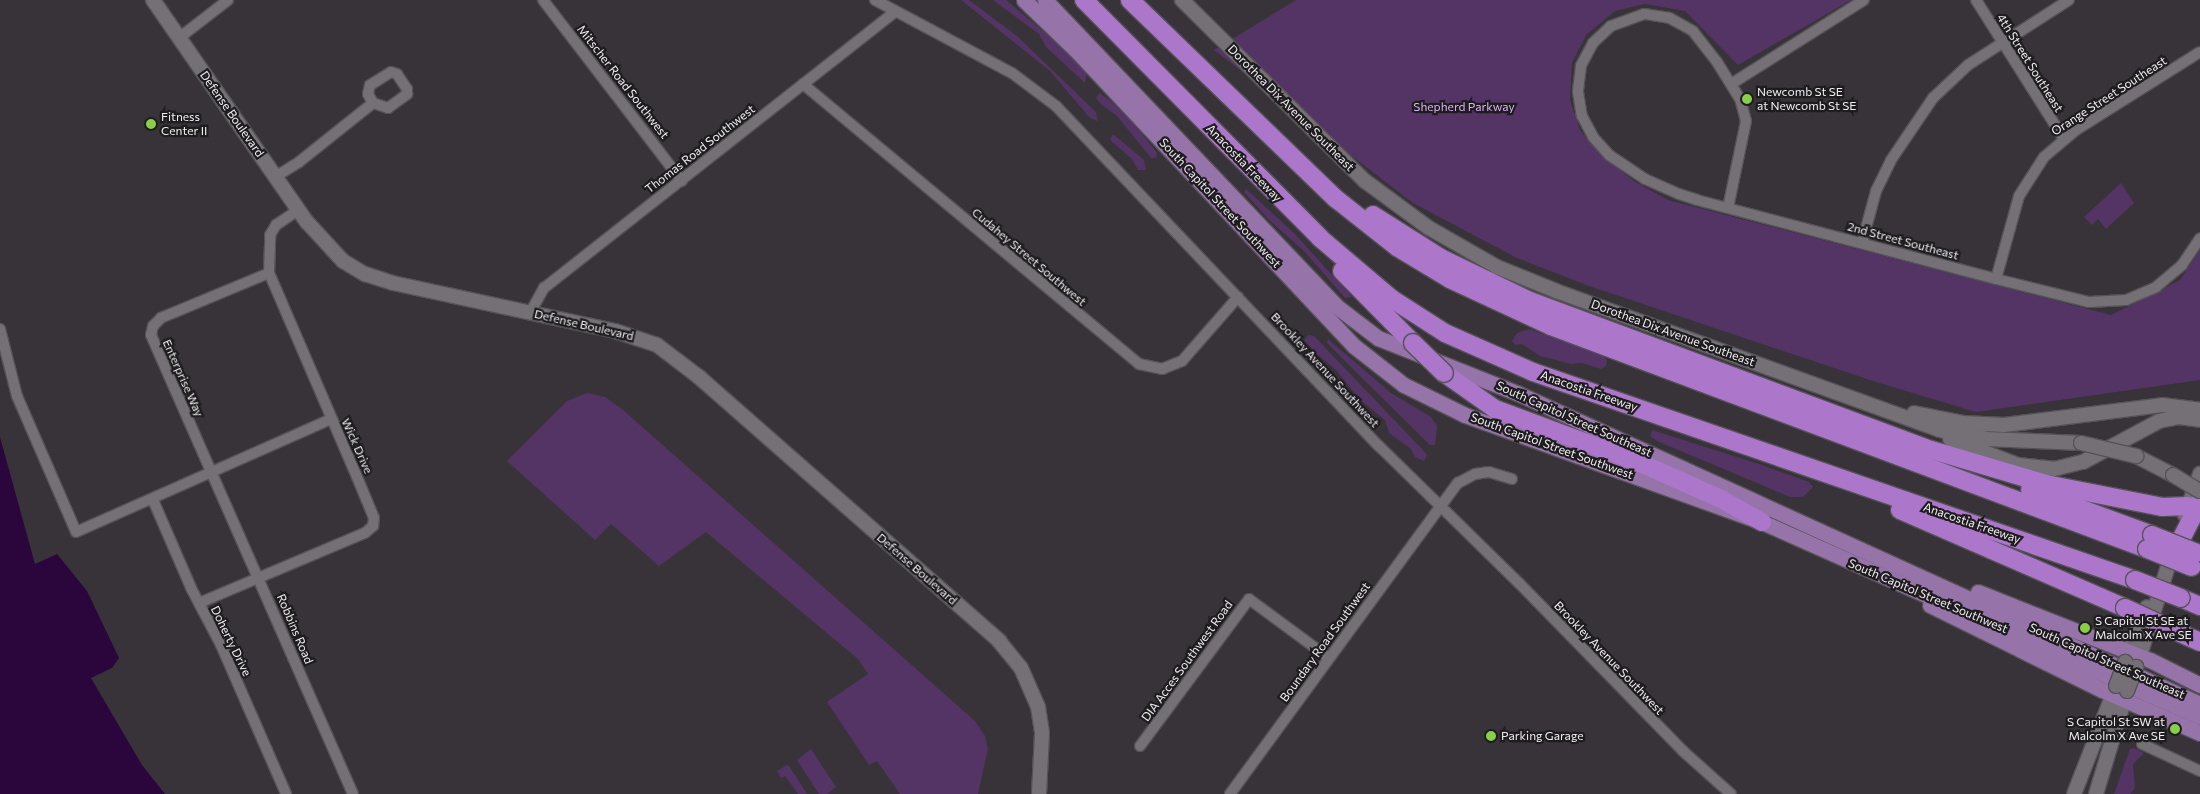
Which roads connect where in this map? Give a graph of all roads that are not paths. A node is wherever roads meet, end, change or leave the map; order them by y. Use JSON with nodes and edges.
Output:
{"nodes":[{"id":1,"x":152,"y":0,"type":"edge"},
{"id":2,"x":228,"y":0,"type":"edge"},
{"id":3,"x":543,"y":0,"type":"edge"},
{"id":4,"x":875,"y":0,"type":"edge"},
{"id":5,"x":1024,"y":0,"type":"edge"},
{"id":6,"x":1045,"y":0,"type":"edge"},
{"id":7,"x":1078,"y":0,"type":"edge"},
{"id":8,"x":1084,"y":0,"type":"edge"},
{"id":9,"x":1130,"y":0,"type":"edge"},
{"id":10,"x":1182,"y":0,"type":"edge"},
{"id":11,"x":1864,"y":0,"type":"edge"},
{"id":12,"x":1976,"y":0,"type":"edge"},
{"id":13,"x":2069,"y":0,"type":"edge"},
{"id":14,"x":895,"y":12,"type":"junction"},
{"id":15,"x":179,"y":38,"type":"junction"},
{"id":16,"x":2002,"y":42,"type":"junction"},
{"id":17,"x":2200,"y":52,"type":"edge"},
{"id":18,"x":803,"y":84,"type":"junction"},
{"id":19,"x":1731,"y":84,"type":"junction"},
{"id":20,"x":373,"y":103,"type":"dead end"},
{"id":21,"x":1241,"y":107,"type":"junction"},
{"id":22,"x":2064,"y":139,"type":"junction"},
{"id":23,"x":275,"y":177,"type":"junction"},
{"id":24,"x":682,"y":181,"type":"junction"},
{"id":25,"x":1728,"y":208,"type":"junction"},
{"id":26,"x":298,"y":210,"type":"junction"},
{"id":27,"x":2200,"y":238,"type":"edge"},
{"id":28,"x":1862,"y":243,"type":"junction"},
{"id":29,"x":268,"y":273,"type":"junction"},
{"id":30,"x":1996,"y":279,"type":"junction"},
{"id":31,"x":1238,"y":297,"type":"junction"},
{"id":32,"x":530,"y":312,"type":"junction"},
{"id":33,"x":0,"y":330,"type":"edge"},
{"id":34,"x":1836,"y":391,"type":"junction"},
{"id":35,"x":2200,"y":410,"type":"edge"},
{"id":36,"x":331,"y":419,"type":"junction"},
{"id":37,"x":2200,"y":420,"type":"edge"},
{"id":38,"x":1925,"y":425,"type":"junction"},
{"id":39,"x":1925,"y":448,"type":"junction"},
{"id":40,"x":1771,"y":454,"type":"junction"},
{"id":41,"x":213,"y":474,"type":"junction"},
{"id":42,"x":2200,"y":474,"type":"edge"},
{"id":43,"x":1512,"y":479,"type":"dead end"},
{"id":44,"x":2200,"y":490,"type":"edge"},
{"id":45,"x":153,"y":500,"type":"junction"},
{"id":46,"x":2194,"y":504,"type":"edge"},
{"id":47,"x":1442,"y":506,"type":"junction"},
{"id":48,"x":1762,"y":522,"type":"junction"},
{"id":49,"x":2150,"y":542,"type":"junction"},
{"id":50,"x":1866,"y":552,"type":"junction"},
{"id":51,"x":2197,"y":561,"type":"edge"},
{"id":52,"x":2167,"y":566,"type":"joint"},
{"id":53,"x":1878,"y":576,"type":"junction"},
{"id":54,"x":259,"y":578,"type":"junction"},
{"id":55,"x":199,"y":603,"type":"junction"},
{"id":56,"x":2200,"y":606,"type":"edge"},
{"id":57,"x":2200,"y":642,"type":"edge"},
{"id":58,"x":1329,"y":658,"type":"junction"},
{"id":59,"x":2132,"y":659,"type":"junction"},
{"id":60,"x":2200,"y":685,"type":"edge"},
{"id":61,"x":2120,"y":693,"type":"junction"},
{"id":62,"x":2200,"y":704,"type":"edge"},
{"id":63,"x":2200,"y":717,"type":"edge"},
{"id":64,"x":2200,"y":733,"type":"edge"},
{"id":65,"x":2142,"y":744,"type":"dead end"},
{"id":66,"x":1140,"y":746,"type":"dead end"},
{"id":67,"x":2200,"y":771,"type":"edge"},
{"id":68,"x":2074,"y":793,"type":"edge"},
{"id":69,"x":286,"y":794,"type":"edge"},
{"id":70,"x":353,"y":794,"type":"edge"},
{"id":71,"x":1039,"y":794,"type":"edge"},
{"id":72,"x":1230,"y":794,"type":"edge"},
{"id":73,"x":1731,"y":794,"type":"edge"},
{"id":74,"x":2096,"y":794,"type":"edge"}],
"edges":[{"from":1,"to":15,"type":"main road","name":"Defense Boulevard"},
{"from":2,"to":15,"type":"street"},
{"from":3,"to":24,"type":"street","name":"Mitscher Road Southwest"},
{"from":4,"to":14,"type":"street","name":"Brookley Avenue Southwest"},
{"from":5,"to":48,"type":"main road","name":"South Capitol Street Southwest"},
{"from":6,"to":50,"type":"main road","name":"South Capitol Street Southeast"},
{"from":7,"to":48,"type":"highway","bridge":true},
{"from":8,"to":40,"type":"highway","name":"Anacostia Freeway"},
{"from":9,"to":21,"type":"highway"},
{"from":10,"to":34,"type":"main road","name":"Dorothea Dix Avenue Southeast"},
{"from":11,"to":19,"type":"street"},
{"from":12,"to":16,"type":"street","name":"4th Street Southeast"},
{"from":13,"to":16,"type":"street"},
{"from":14,"to":18,"type":"street","name":"Thomas Road Southwest"},
{"from":14,"to":31,"type":"street","name":"Brookley Avenue Southwest"},
{"from":15,"to":23,"type":"main road","name":"Defense Boulevard"},
{"from":16,"to":22,"type":"street","name":"4th Street Southeast"},
{"from":16,"to":28,"type":"street"},
{"from":17,"to":22,"type":"street","name":"Orange Street Southeast"},
{"from":18,"to":24,"type":"street","name":"Thomas Road Southwest"},
{"from":18,"to":31,"type":"street","name":"Cudahey Street Southwest"},
{"from":19,"to":25,"type":"street"},
{"from":19,"to":25,"type":"street","name":"2nd Street Southeast"},
{"from":20,"to":23,"type":"street"},
{"from":21,"to":39,"type":"highway"},
{"from":21,"to":49,"type":"highway"},
{"from":22,"to":30,"type":"street","name":"Orange Street Southeast"},
{"from":23,"to":26,"type":"main road","name":"Defense Boulevard"},
{"from":24,"to":32,"type":"street","name":"Thomas Road Southwest"},
{"from":25,"to":28,"type":"street","name":"2nd Street Southeast"},
{"from":26,"to":29,"type":"street","name":"Wick Drive"},
{"from":26,"to":32,"type":"main road","name":"Defense Boulevard"},
{"from":27,"to":30,"type":"street","name":"2nd Street Southeast"},
{"from":28,"to":30,"type":"street","name":"2nd Street Southeast"},
{"from":29,"to":36,"type":"street","name":"Wick Drive"},
{"from":29,"to":41,"type":"street","name":"Enterprise Way"},
{"from":31,"to":47,"type":"street","name":"Brookley Avenue Southwest"},
{"from":32,"to":71,"type":"main road","name":"Defense Boulevard"},
{"from":33,"to":45,"type":"street"},
{"from":34,"to":35,"type":"main road"},
{"from":34,"to":38,"type":"main road","name":"Dorothea Dix Avenue Southeast"},
{"from":36,"to":41,"type":"street"},
{"from":36,"to":54,"type":"street","name":"Wick Drive"},
{"from":37,"to":38,"type":"main road"},
{"from":38,"to":44,"type":"main road","name":"Dorothea Dix Avenue Southeast","bridge":true},
{"from":39,"to":46,"type":"highway"},
{"from":39,"to":49,"type":"highway"},
{"from":40,"to":56,"type":"highway","name":"Anacostia Freeway","bridge":true},
{"from":40,"to":57,"type":"highway","bridge":true},
{"from":41,"to":45,"type":"street"},
{"from":41,"to":54,"type":"street","name":"Robbins Road"},
{"from":42,"to":46,"type":"main road"},
{"from":43,"to":47,"type":"street","name":"Boundary Road Southwest"},
{"from":45,"to":55,"type":"street","name":"Doherty Drive"},
{"from":46,"to":52,"type":"highway"},
{"from":47,"to":58,"type":"street","name":"Boundary Road Southwest"},
{"from":47,"to":73,"type":"street","name":"Brookley Avenue Southwest"},
{"from":48,"to":53,"type":"main road","name":"South Capitol Street Southwest"},
{"from":49,"to":51,"type":"highway","bridge":true},
{"from":50,"to":59,"type":"main road"},
{"from":50,"to":62,"type":"main road","name":"South Capitol Street Southeast"},
{"from":52,"to":59,"type":"main road"},
{"from":53,"to":61,"type":"main road"},
{"from":53,"to":63,"type":"main road","name":"South Capitol Street Southwest"},
{"from":54,"to":55,"type":"street","name":"Wick Drive"},
{"from":54,"to":70,"type":"street","name":"Robbins Road"},
{"from":55,"to":69,"type":"street","name":"Doherty Drive"},
{"from":58,"to":66,"type":"street","name":"DIA Acces Southwest Road"},
{"from":58,"to":72,"type":"street","name":"Boundary Road Southwest"},
{"from":59,"to":60,"type":"main road"},
{"from":59,"to":61,"type":"main road","bridge":true},
{"from":61,"to":64,"type":"main road"},
{"from":61,"to":68,"type":"main road"},
{"from":61,"to":74,"type":"main road"},
{"from":65,"to":67,"type":"street"}]}
